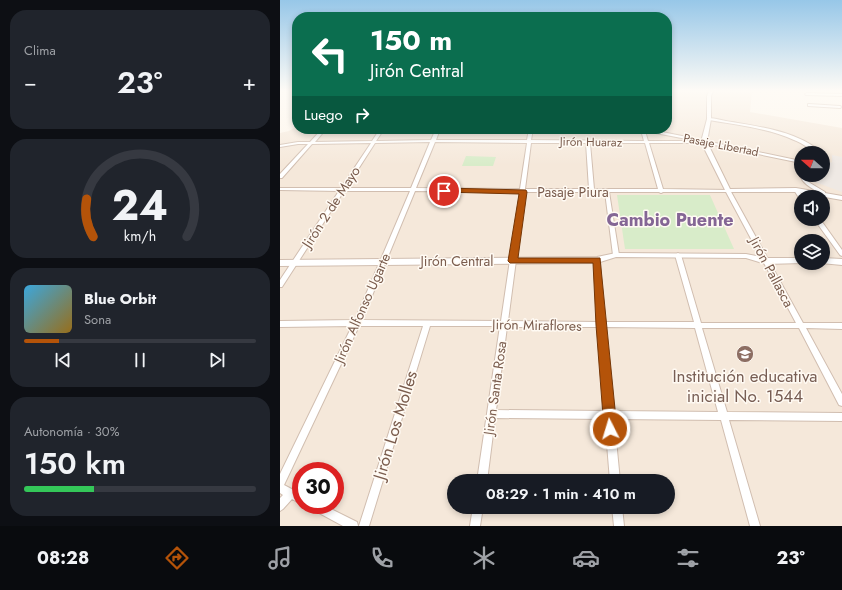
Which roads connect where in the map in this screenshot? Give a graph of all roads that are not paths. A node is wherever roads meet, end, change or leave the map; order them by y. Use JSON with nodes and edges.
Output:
{"nodes":[{"id":1,"x":709,"y":116,"type":"edge"},
{"id":2,"x":709,"y":119,"type":"junction"},
{"id":3,"x":319,"y":134,"type":"edge"},
{"id":4,"x":379,"y":134,"type":"edge"},
{"id":5,"x":436,"y":134,"type":"edge"},
{"id":6,"x":531,"y":134,"type":"edge"},
{"id":7,"x":644,"y":134,"type":"edge"},
{"id":8,"x":666,"y":134,"type":"edge"},
{"id":9,"x":433,"y":140,"type":"junction"},
{"id":10,"x":374,"y":141,"type":"junction"},
{"id":11,"x":530,"y":141,"type":"junction"},
{"id":12,"x":588,"y":142,"type":"junction"},
{"id":13,"x":647,"y":142,"type":"junction"},
{"id":14,"x":704,"y":142,"type":"junction"},
{"id":15,"x":311,"y":143,"type":"junction"},
{"id":16,"x":280,"y":146,"type":"edge"},
{"id":17,"x":808,"y":146,"type":"edge"},
{"id":18,"x":794,"y":161,"type":"edge"},
{"id":19,"x":280,"y":177,"type":"edge"},
{"id":20,"x":807,"y":182,"type":"edge"},
{"id":21,"x":280,"y":190,"type":"edge"},
{"id":22,"x":341,"y":190,"type":"junction"},
{"id":23,"x":413,"y":190,"type":"junction"},
{"id":24,"x":794,"y":190,"type":"edge"},
{"id":25,"x":819,"y":190,"type":"edge"},
{"id":26,"x":728,"y":191,"type":"junction"},
{"id":27,"x":523,"y":192,"type":"junction"},
{"id":28,"x":592,"y":192,"type":"junction"},
{"id":29,"x":607,"y":192,"type":"junction"},
{"id":30,"x":662,"y":192,"type":"junction"},
{"id":31,"x":830,"y":195,"type":"edge"},
{"id":32,"x":842,"y":198,"type":"edge"},
{"id":33,"x":822,"y":226,"type":"edge"},
{"id":34,"x":842,"y":254,"type":"edge"},
{"id":35,"x":616,"y":255,"type":"junction"},
{"id":36,"x":678,"y":256,"type":"junction"},
{"id":37,"x":597,"y":260,"type":"junction"},
{"id":38,"x":513,"y":261,"type":"junction"},
{"id":39,"x":766,"y":261,"type":"junction"},
{"id":40,"x":794,"y":261,"type":"edge"},
{"id":41,"x":295,"y":262,"type":"junction"},
{"id":42,"x":383,"y":262,"type":"junction"},
{"id":43,"x":830,"y":262,"type":"edge"},
{"id":44,"x":842,"y":262,"type":"edge"},
{"id":45,"x":280,"y":263,"type":"edge"},
{"id":46,"x":280,"y":285,"type":"edge"},
{"id":47,"x":357,"y":323,"type":"junction"},
{"id":48,"x":427,"y":323,"type":"junction"},
{"id":49,"x":503,"y":324,"type":"junction"},
{"id":50,"x":281,"y":325,"type":"edge"},
{"id":51,"x":601,"y":325,"type":"junction"},
{"id":52,"x":698,"y":325,"type":"junction"},
{"id":53,"x":801,"y":326,"type":"junction"},
{"id":54,"x":842,"y":326,"type":"edge"},
{"id":55,"x":842,"y":402,"type":"edge"},
{"id":56,"x":491,"y":414,"type":"junction"},
{"id":57,"x":609,"y":416,"type":"junction"},
{"id":58,"x":724,"y":416,"type":"junction"},
{"id":59,"x":842,"y":417,"type":"edge"},
{"id":60,"x":483,"y":474,"type":"edge"},
{"id":61,"x":614,"y":474,"type":"edge"},
{"id":62,"x":280,"y":484,"type":"edge"},
{"id":63,"x":280,"y":488,"type":"edge"},
{"id":64,"x":291,"y":494,"type":"joint"},
{"id":65,"x":280,"y":506,"type":"edge"},
{"id":66,"x":330,"y":514,"type":"edge"},
{"id":67,"x":477,"y":514,"type":"edge"},
{"id":68,"x":618,"y":514,"type":"edge"},
{"id":69,"x":353,"y":526,"type":"edge"},
{"id":70,"x":364,"y":526,"type":"edge"},
{"id":71,"x":475,"y":526,"type":"edge"},
{"id":72,"x":619,"y":526,"type":"edge"},
{"id":73,"x":755,"y":526,"type":"edge"}],
"edges":[{"from":1,"to":2,"type":"street"},
{"from":2,"to":14,"type":"street"},
{"from":2,"to":17,"type":"street"},
{"from":3,"to":15,"type":"street"},
{"from":4,"to":10,"type":"street","name":"Jirón 2 de Mayo"},
{"from":5,"to":9,"type":"street","name":"Jirón Alfonso Ugarte"},
{"from":6,"to":11,"type":"street","name":"Jirón Santa Rosa"},
{"from":7,"to":13,"type":"street"},
{"from":8,"to":14,"type":"street","name":"Pasaje Libertad"},
{"from":9,"to":10,"type":"street","name":"Jirón Huaraz"},
{"from":9,"to":11,"type":"street","name":"Jirón Huaraz"},
{"from":9,"to":23,"type":"street","name":"Jirón Alfonso Ugarte"},
{"from":10,"to":15,"type":"street","name":"Jirón Huaraz"},
{"from":10,"to":22,"type":"street","name":"Jirón 2 de Mayo"},
{"from":11,"to":12,"type":"street","name":"Jirón Huaraz"},
{"from":11,"to":27,"type":"street","name":"Jirón Santa Rosa"},
{"from":12,"to":13,"type":"street","name":"Jirón Huaraz"},
{"from":12,"to":28,"type":"street"},
{"from":13,"to":14,"type":"street","name":"Jirón Huaraz"},
{"from":13,"to":30,"type":"street"},
{"from":14,"to":18,"type":"street","name":"Pasaje Libertad"},
{"from":14,"to":26,"type":"street","name":"Jirón Pallasca"},
{"from":15,"to":16,"type":"street","name":"Jirón Huaraz"},
{"from":15,"to":19,"type":"street"},
{"from":20,"to":25,"type":"street"},
{"from":21,"to":22,"type":"street","name":"Pasaje Piura"},
{"from":22,"to":23,"type":"street","name":"Pasaje Piura"},
{"from":22,"to":41,"type":"street","name":"Jirón 2 de Mayo"},
{"from":23,"to":27,"type":"street","name":"Pasaje Piura"},
{"from":23,"to":42,"type":"street","name":"Jirón Alfonso Ugarte"},
{"from":24,"to":26,"type":"street","name":"Pasaje Piura"},
{"from":26,"to":30,"type":"street","name":"Pasaje Piura"},
{"from":26,"to":39,"type":"street","name":"Jirón Pallasca"},
{"from":27,"to":28,"type":"street","name":"Pasaje Piura"},
{"from":27,"to":38,"type":"street","name":"Jirón Santa Rosa"},
{"from":28,"to":29,"type":"street","name":"Pasaje Piura"},
{"from":29,"to":30,"type":"street","name":"Pasaje Piura"},
{"from":29,"to":35,"type":"street"},
{"from":31,"to":32,"type":"street","name":"Pasaje Piura"},
{"from":33,"to":34,"type":"street"},
{"from":35,"to":36,"type":"street","name":"Jirón Central"},
{"from":35,"to":37,"type":"street","name":"Jirón Central"},
{"from":36,"to":39,"type":"street","name":"Jirón Central"},
{"from":36,"to":52,"type":"street"},
{"from":37,"to":38,"type":"street","name":"Jirón Central"},
{"from":37,"to":51,"type":"street"},
{"from":38,"to":42,"type":"street","name":"Jirón Central"},
{"from":38,"to":49,"type":"street","name":"Jirón Santa Rosa"},
{"from":39,"to":40,"type":"street","name":"Jirón Central"},
{"from":39,"to":53,"type":"street","name":"Jirón Pallasca"},
{"from":41,"to":42,"type":"street","name":"Jirón Central"},
{"from":41,"to":45,"type":"street","name":"Jirón Central"},
{"from":41,"to":46,"type":"street","name":"Jirón 2 de Mayo"},
{"from":42,"to":47,"type":"street","name":"Jirón Alfonso Ugarte"},
{"from":43,"to":44,"type":"street"},
{"from":47,"to":48,"type":"street","name":"Jirón Miraflores"},
{"from":47,"to":50,"type":"street","name":"Jirón Miraflores"},
{"from":47,"to":62,"type":"street","name":"Jirón Alfonso Ugarte"},
{"from":48,"to":49,"type":"street","name":"Jirón Miraflores"},
{"from":48,"to":70,"type":"street","name":"Jirón Los Molles"},
{"from":49,"to":51,"type":"street","name":"Jirón Miraflores"},
{"from":49,"to":56,"type":"street","name":"Jirón Santa Rosa"},
{"from":51,"to":52,"type":"street","name":"Jirón Miraflores"},
{"from":51,"to":57,"type":"street"},
{"from":52,"to":53,"type":"street","name":"Jirón Miraflores"},
{"from":52,"to":58,"type":"street"},
{"from":53,"to":54,"type":"street","name":"Jirón Miraflores"},
{"from":53,"to":55,"type":"street","name":"Jirón Pallasca"},
{"from":56,"to":57,"type":"street"},
{"from":56,"to":60,"type":"street","name":"Jirón Santa Rosa"},
{"from":57,"to":58,"type":"street"},
{"from":57,"to":61,"type":"street"},
{"from":58,"to":59,"type":"street"},
{"from":58,"to":73,"type":"street"},
{"from":63,"to":64,"type":"street"},
{"from":64,"to":65,"type":"street"},
{"from":66,"to":69,"type":"street"},
{"from":67,"to":71,"type":"street"},
{"from":68,"to":72,"type":"street"}]}
